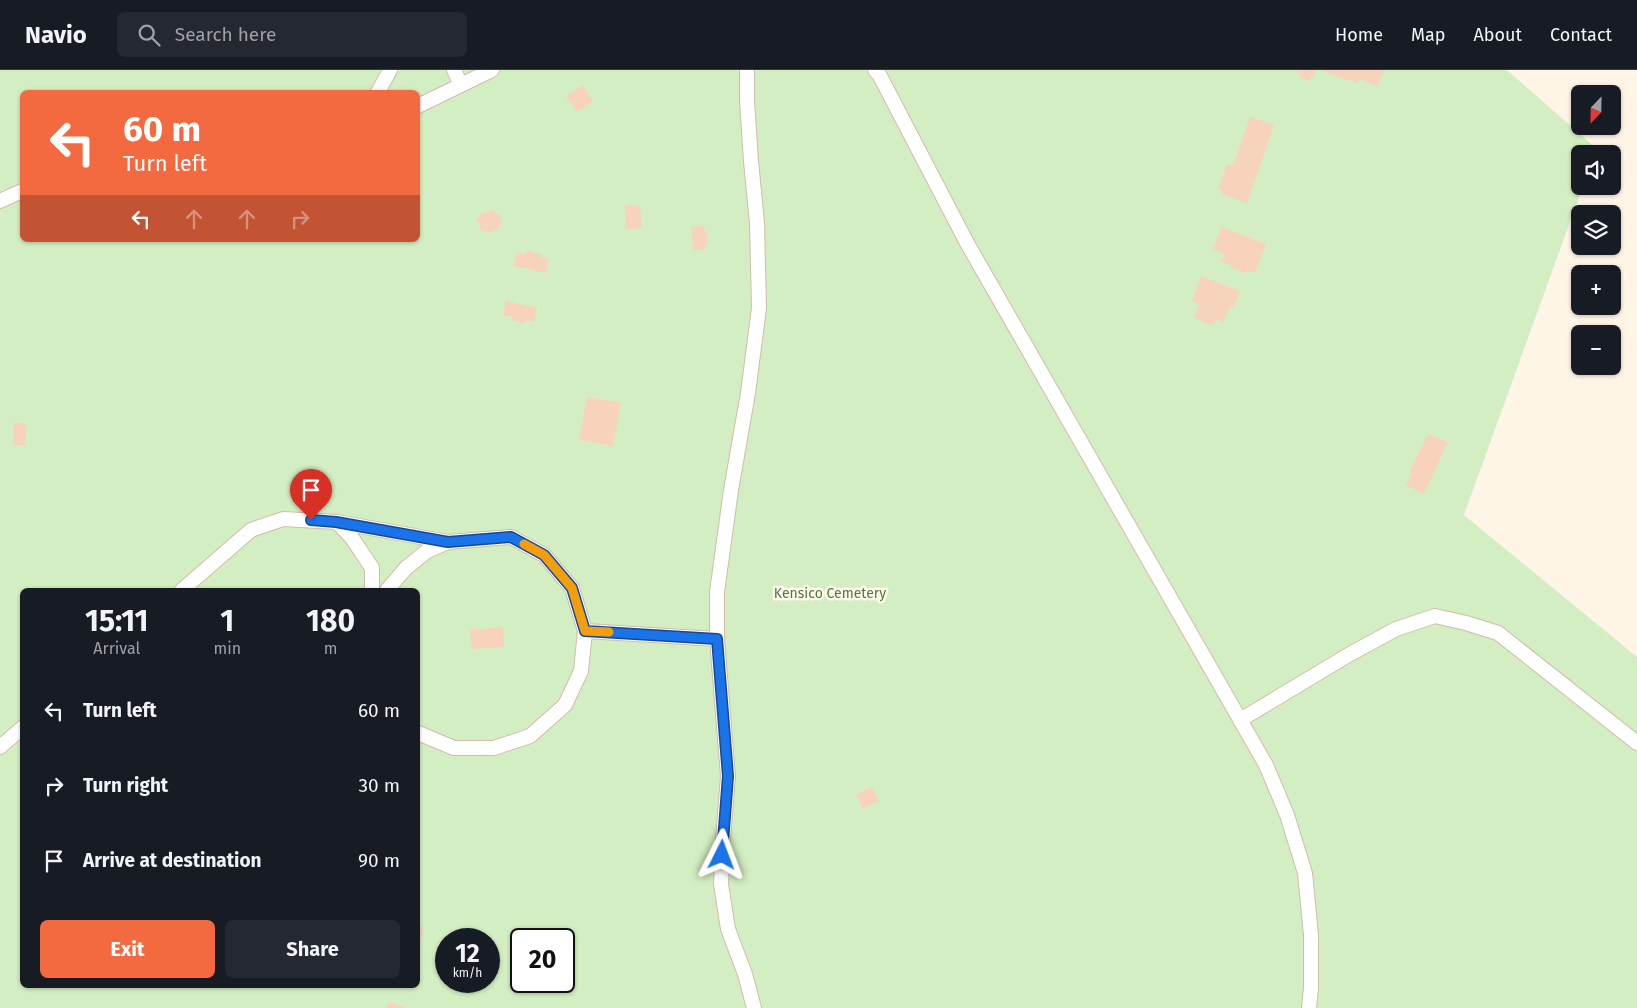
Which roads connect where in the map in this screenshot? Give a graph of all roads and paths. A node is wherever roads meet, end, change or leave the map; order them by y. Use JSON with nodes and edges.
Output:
{"nodes":[{"id":1,"x":390,"y":70,"type":"edge"},
{"id":2,"x":454,"y":70,"type":"edge"},
{"id":3,"x":492,"y":70,"type":"edge"},
{"id":4,"x":747,"y":70,"type":"edge"},
{"id":5,"x":875,"y":70,"type":"edge"},
{"id":6,"x":461,"y":85,"type":"junction"},
{"id":7,"x":379,"y":90,"type":"edge"},
{"id":8,"x":420,"y":105,"type":"edge"},
{"id":9,"x":20,"y":192,"type":"edge"},
{"id":10,"x":0,"y":201,"type":"edge"},
{"id":11,"x":336,"y":522,"type":"junction"},
{"id":12,"x":448,"y":542,"type":"junction"},
{"id":13,"x":184,"y":588,"type":"edge"},
{"id":14,"x":372,"y":588,"type":"edge"},
{"id":15,"x":389,"y":588,"type":"edge"},
{"id":16,"x":585,"y":631,"type":"junction"},
{"id":17,"x":717,"y":639,"type":"junction"},
{"id":18,"x":1240,"y":720,"type":"junction"},
{"id":19,"x":20,"y":730,"type":"edge"},
{"id":20,"x":420,"y":734,"type":"edge"},
{"id":21,"x":1637,"y":743,"type":"edge"},
{"id":22,"x":0,"y":747,"type":"edge"},
{"id":23,"x":754,"y":1008,"type":"edge"},
{"id":24,"x":1309,"y":1008,"type":"edge"}],
"edges":[{"from":1,"to":7,"type":"lane"},
{"from":2,"to":6,"type":"lane"},
{"from":3,"to":6,"type":"lane"},
{"from":4,"to":17,"type":"lane"},
{"from":5,"to":18,"type":"lane"},
{"from":6,"to":8,"type":"lane"},
{"from":9,"to":10,"type":"lane"},
{"from":11,"to":12,"type":"lane"},
{"from":11,"to":13,"type":"lane"},
{"from":11,"to":14,"type":"lane"},
{"from":12,"to":15,"type":"lane"},
{"from":12,"to":16,"type":"lane"},
{"from":16,"to":17,"type":"lane"},
{"from":16,"to":20,"type":"lane"},
{"from":17,"to":23,"type":"lane"},
{"from":18,"to":21,"type":"lane"},
{"from":18,"to":24,"type":"lane"},
{"from":19,"to":22,"type":"lane"}]}
